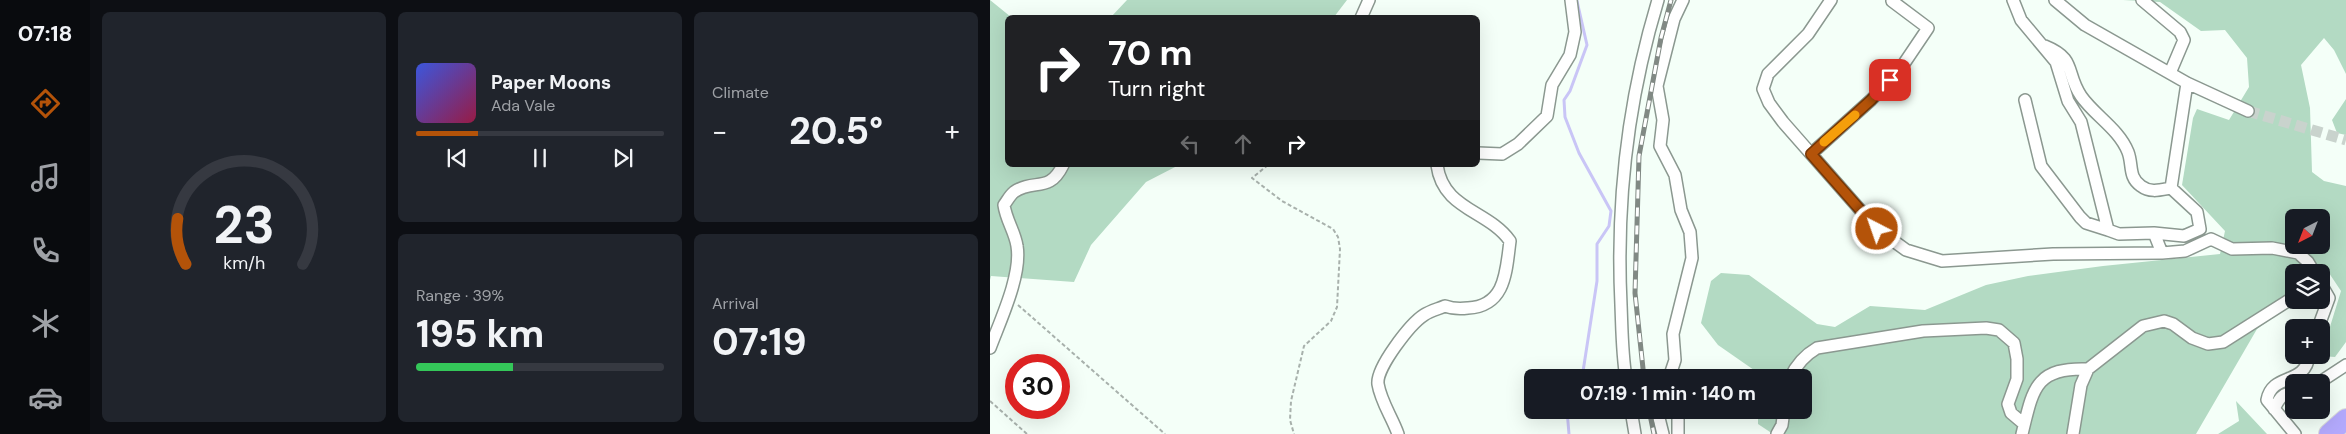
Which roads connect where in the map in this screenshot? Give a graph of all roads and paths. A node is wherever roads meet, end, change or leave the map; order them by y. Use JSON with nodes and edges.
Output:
{"nodes":[{"id":1,"x":1369,"y":0,"type":"edge"},
{"id":2,"x":1571,"y":0,"type":"edge"},
{"id":3,"x":1658,"y":0,"type":"edge"},
{"id":4,"x":1683,"y":0,"type":"edge"},
{"id":5,"x":1831,"y":0,"type":"edge"},
{"id":6,"x":2013,"y":0,"type":"edge"},
{"id":7,"x":2054,"y":0,"type":"edge"},
{"id":8,"x":2142,"y":0,"type":"edge"},
{"id":9,"x":1892,"y":1,"type":"edge"},
{"id":10,"x":1362,"y":15,"type":"edge"},
{"id":11,"x":2041,"y":44,"type":"junction"},
{"id":12,"x":2170,"y":73,"type":"junction"},
{"id":13,"x":2187,"y":83,"type":"junction"},
{"id":14,"x":2025,"y":100,"type":"dead end"},
{"id":15,"x":2248,"y":111,"type":"tunnel mouth"},
{"id":16,"x":1480,"y":153,"type":"edge"},
{"id":17,"x":1811,"y":154,"type":"junction"},
{"id":18,"x":1062,"y":167,"type":"edge"},
{"id":19,"x":1266,"y":167,"type":"edge"},
{"id":20,"x":1437,"y":167,"type":"edge"},
{"id":21,"x":2170,"y":188,"type":"junction"},
{"id":22,"x":2108,"y":230,"type":"junction"},
{"id":23,"x":2154,"y":233,"type":"junction"},
{"id":24,"x":2162,"y":253,"type":"junction"},
{"id":25,"x":2309,"y":264,"type":"edge"},
{"id":26,"x":1010,"y":298,"type":"junction"},
{"id":27,"x":2285,"y":302,"type":"edge"},
{"id":28,"x":990,"y":348,"type":"edge"},
{"id":29,"x":2308,"y":364,"type":"edge"},
{"id":30,"x":2346,"y":365,"type":"edge"},
{"id":31,"x":1625,"y":369,"type":"edge"},
{"id":32,"x":1672,"y":369,"type":"edge"},
{"id":33,"x":1794,"y":369,"type":"edge"},
{"id":34,"x":2088,"y":369,"type":"junction"},
{"id":35,"x":2330,"y":375,"type":"edge"},
{"id":36,"x":2285,"y":396,"type":"edge"},
{"id":37,"x":990,"y":401,"type":"edge"},
{"id":38,"x":2277,"y":413,"type":"junction"},
{"id":39,"x":1632,"y":419,"type":"edge"},
{"id":40,"x":1659,"y":419,"type":"edge"},
{"id":41,"x":1678,"y":419,"type":"edge"},
{"id":42,"x":1783,"y":419,"type":"edge"},
{"id":43,"x":2346,"y":419,"type":"edge"},
{"id":44,"x":2023,"y":429,"type":"edge"},
{"id":45,"x":1027,"y":434,"type":"edge"},
{"id":46,"x":1165,"y":434,"type":"edge"},
{"id":47,"x":1294,"y":434,"type":"edge"},
{"id":48,"x":1398,"y":434,"type":"edge"},
{"id":49,"x":1635,"y":434,"type":"edge"},
{"id":50,"x":1663,"y":434,"type":"edge"},
{"id":51,"x":1678,"y":434,"type":"edge"},
{"id":52,"x":1777,"y":434,"type":"edge"},
{"id":53,"x":2073,"y":434,"type":"edge"},
{"id":54,"x":2295,"y":434,"type":"edge"},
{"id":55,"x":2329,"y":434,"type":"edge"}],
"edges":[{"from":1,"to":10,"type":"street"},
{"from":2,"to":16,"type":"street"},
{"from":3,"to":31,"type":"street"},
{"from":4,"to":32,"type":"street"},
{"from":5,"to":17,"type":"street"},
{"from":6,"to":11,"type":"street"},
{"from":7,"to":12,"type":"street"},
{"from":8,"to":12,"type":"street"},
{"from":9,"to":17,"type":"street"},
{"from":11,"to":21,"type":"street"},
{"from":11,"to":22,"type":"street"},
{"from":12,"to":13,"type":"street"},
{"from":13,"to":15,"type":"street"},
{"from":13,"to":21,"type":"street"},
{"from":14,"to":22,"type":"street"},
{"from":17,"to":24,"type":"street"},
{"from":18,"to":26,"type":"street"},
{"from":19,"to":47,"type":"path"},
{"from":20,"to":48,"type":"street"},
{"from":21,"to":23,"type":"street"},
{"from":22,"to":23,"type":"street"},
{"from":23,"to":24,"type":"street"},
{"from":24,"to":25,"type":"street"},
{"from":26,"to":28,"type":"street"},
{"from":26,"to":46,"type":"path"},
{"from":27,"to":34,"type":"street"},
{"from":29,"to":38,"type":"street"},
{"from":30,"to":35,"type":"street"},
{"from":33,"to":44,"type":"street"},
{"from":34,"to":44,"type":"street"},
{"from":34,"to":53,"type":"street"},
{"from":36,"to":38,"type":"street"},
{"from":37,"to":45,"type":"path"},
{"from":38,"to":54,"type":"street"},
{"from":39,"to":49,"type":"street"},
{"from":40,"to":50,"type":"street"},
{"from":41,"to":51,"type":"street"},
{"from":42,"to":52,"type":"street"},
{"from":43,"to":55,"type":"highway"}]}
